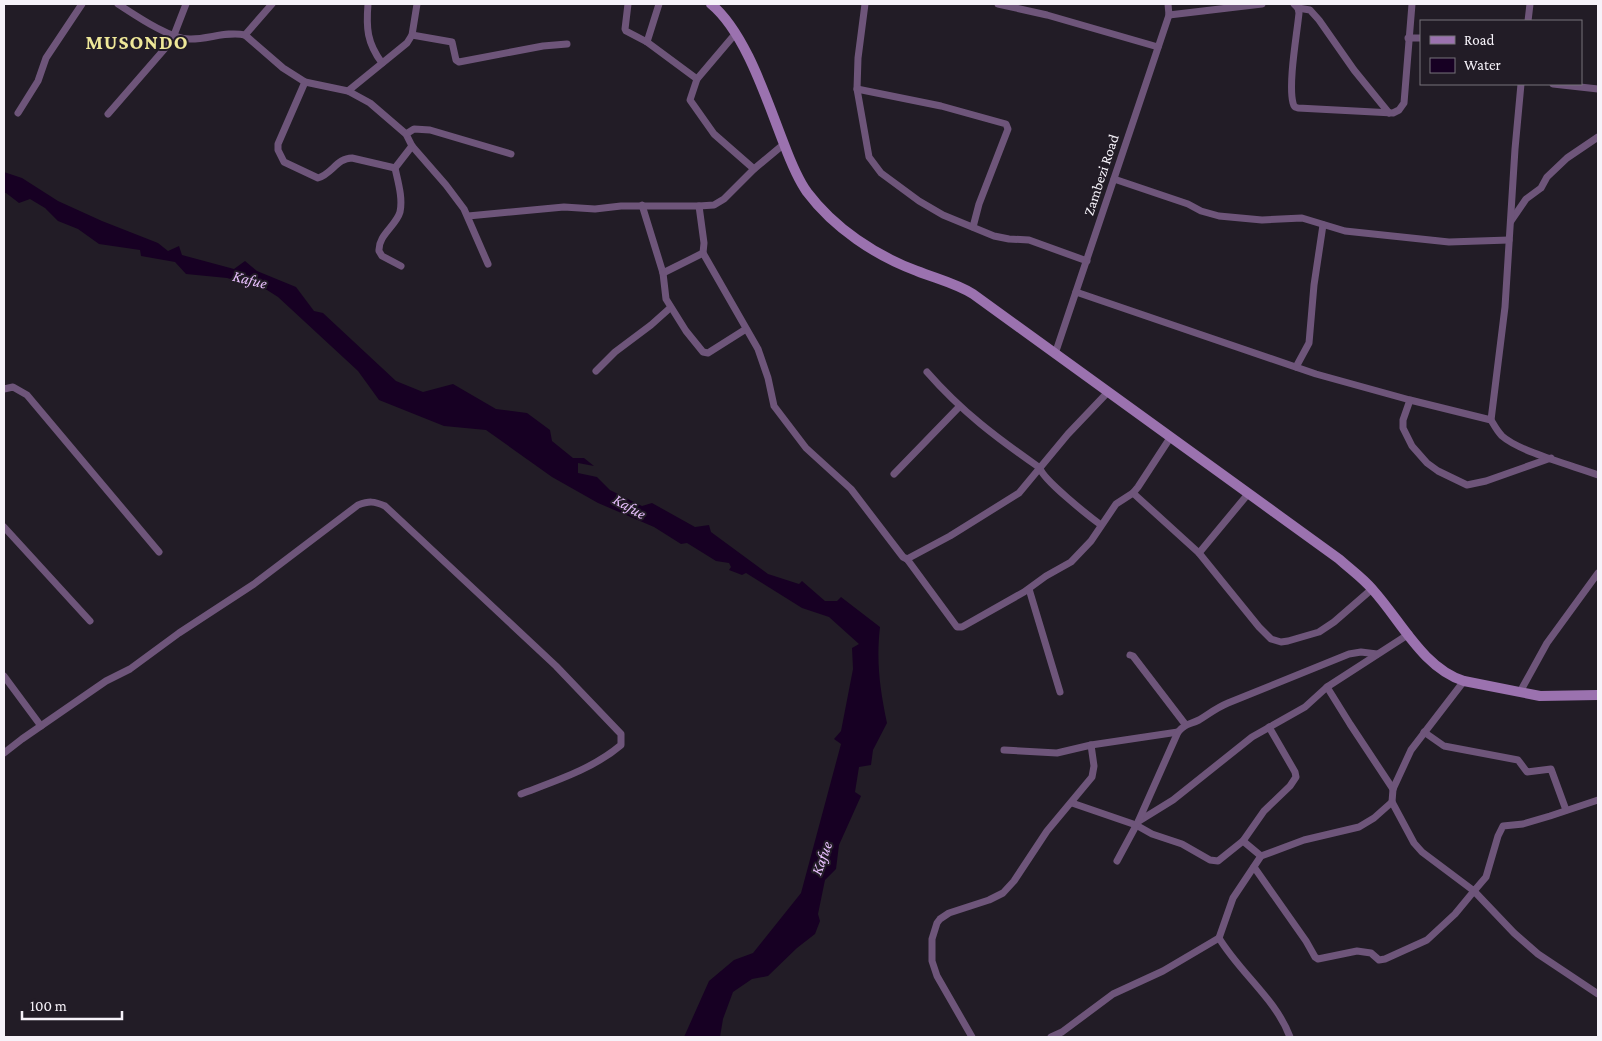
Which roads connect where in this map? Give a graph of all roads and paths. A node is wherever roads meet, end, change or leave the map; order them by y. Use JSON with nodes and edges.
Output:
{"nodes":[{"id":1,"x":82,"y":4,"type":"edge"},
{"id":2,"x":118,"y":4,"type":"edge"},
{"id":3,"x":186,"y":4,"type":"edge"},
{"id":4,"x":272,"y":4,"type":"edge"},
{"id":5,"x":368,"y":4,"type":"edge"},
{"id":6,"x":416,"y":4,"type":"edge"},
{"id":7,"x":628,"y":4,"type":"edge"},
{"id":8,"x":659,"y":4,"type":"edge"},
{"id":9,"x":711,"y":4,"type":"edge"},
{"id":10,"x":865,"y":4,"type":"edge"},
{"id":11,"x":998,"y":4,"type":"edge"},
{"id":12,"x":1168,"y":4,"type":"edge"},
{"id":13,"x":1262,"y":4,"type":"edge"},
{"id":14,"x":1412,"y":4,"type":"edge"},
{"id":15,"x":1530,"y":4,"type":"edge"},
{"id":16,"x":1296,"y":6,"type":"edge"},
{"id":17,"x":1169,"y":15,"type":"junction"},
{"id":18,"x":1528,"y":20,"type":"edge"},
{"id":19,"x":736,"y":33,"type":"junction"},
{"id":20,"x":412,"y":34,"type":"junction"},
{"id":21,"x":174,"y":35,"type":"junction"},
{"id":22,"x":245,"y":35,"type":"junction"},
{"id":23,"x":1408,"y":38,"type":"junction"},
{"id":24,"x":1420,"y":38,"type":"edge"},
{"id":25,"x":647,"y":42,"type":"junction"},
{"id":26,"x":567,"y":44,"type":"dead end"},
{"id":27,"x":1158,"y":48,"type":"junction"},
{"id":28,"x":382,"y":63,"type":"junction"},
{"id":29,"x":697,"y":80,"type":"junction"},
{"id":30,"x":305,"y":82,"type":"junction"},
{"id":31,"x":1521,"y":85,"type":"edge"},
{"id":32,"x":1562,"y":85,"type":"edge"},
{"id":33,"x":857,"y":89,"type":"junction"},
{"id":34,"x":1598,"y":89,"type":"edge"},
{"id":35,"x":348,"y":91,"type":"junction"},
{"id":36,"x":18,"y":113,"type":"dead end"},
{"id":37,"x":1389,"y":113,"type":"junction"},
{"id":38,"x":108,"y":114,"type":"dead end"},
{"id":39,"x":406,"y":134,"type":"junction"},
{"id":40,"x":1598,"y":137,"type":"edge"},
{"id":41,"x":784,"y":144,"type":"junction"},
{"id":42,"x":412,"y":146,"type":"junction"},
{"id":43,"x":511,"y":154,"type":"dead end"},
{"id":44,"x":395,"y":168,"type":"junction"},
{"id":45,"x":754,"y":169,"type":"junction"},
{"id":46,"x":1114,"y":179,"type":"junction"},
{"id":47,"x":642,"y":205,"type":"junction"},
{"id":48,"x":699,"y":206,"type":"junction"},
{"id":49,"x":468,"y":216,"type":"junction"},
{"id":50,"x":1510,"y":221,"type":"junction"},
{"id":51,"x":1323,"y":225,"type":"junction"},
{"id":52,"x":973,"y":227,"type":"junction"},
{"id":53,"x":1509,"y":240,"type":"junction"},
{"id":54,"x":704,"y":253,"type":"junction"},
{"id":55,"x":1087,"y":261,"type":"junction"},
{"id":56,"x":488,"y":264,"type":"dead end"},
{"id":57,"x":401,"y":266,"type":"dead end"},
{"id":58,"x":663,"y":273,"type":"junction"},
{"id":59,"x":1076,"y":292,"type":"junction"},
{"id":60,"x":670,"y":308,"type":"junction"},
{"id":61,"x":746,"y":329,"type":"junction"},
{"id":62,"x":1055,"y":354,"type":"junction"},
{"id":63,"x":1296,"y":367,"type":"junction"},
{"id":64,"x":596,"y":371,"type":"dead end"},
{"id":65,"x":927,"y":372,"type":"dead end"},
{"id":66,"x":4,"y":389,"type":"edge"},
{"id":67,"x":1108,"y":392,"type":"junction"},
{"id":68,"x":1410,"y":400,"type":"junction"},
{"id":69,"x":959,"y":407,"type":"junction"},
{"id":70,"x":1491,"y":420,"type":"junction"},
{"id":71,"x":1170,"y":438,"type":"junction"},
{"id":72,"x":1551,"y":458,"type":"junction"},
{"id":73,"x":1040,"y":468,"type":"junction"},
{"id":74,"x":894,"y":474,"type":"dead end"},
{"id":75,"x":1598,"y":475,"type":"edge"},
{"id":76,"x":1133,"y":493,"type":"junction"},
{"id":77,"x":1248,"y":494,"type":"junction"},
{"id":78,"x":1101,"y":525,"type":"junction"},
{"id":79,"x":4,"y":527,"type":"edge"},
{"id":80,"x":159,"y":552,"type":"dead end"},
{"id":81,"x":1199,"y":553,"type":"junction"},
{"id":82,"x":907,"y":559,"type":"junction"},
{"id":83,"x":1598,"y":573,"type":"edge"},
{"id":84,"x":1029,"y":589,"type":"junction"},
{"id":85,"x":1372,"y":589,"type":"junction"},
{"id":86,"x":90,"y":621,"type":"dead end"},
{"id":87,"x":1409,"y":634,"type":"junction"},
{"id":88,"x":1377,"y":654,"type":"junction"},
{"id":89,"x":1130,"y":655,"type":"dead end"},
{"id":90,"x":4,"y":676,"type":"edge"},
{"id":91,"x":1464,"y":681,"type":"junction"},
{"id":92,"x":1327,"y":687,"type":"junction"},
{"id":93,"x":1060,"y":692,"type":"dead end"},
{"id":94,"x":1520,"y":692,"type":"junction"},
{"id":95,"x":1598,"y":695,"type":"edge"},
{"id":96,"x":1185,"y":724,"type":"junction"},
{"id":97,"x":41,"y":726,"type":"junction"},
{"id":98,"x":1269,"y":727,"type":"junction"},
{"id":99,"x":1178,"y":732,"type":"junction"},
{"id":100,"x":1424,"y":732,"type":"junction"},
{"id":101,"x":1091,"y":745,"type":"junction"},
{"id":102,"x":1004,"y":750,"type":"dead end"},
{"id":103,"x":4,"y":753,"type":"edge"},
{"id":104,"x":1393,"y":789,"type":"junction"},
{"id":105,"x":521,"y":794,"type":"dead end"},
{"id":106,"x":1598,"y":800,"type":"edge"},
{"id":107,"x":1072,"y":802,"type":"junction"},
{"id":108,"x":1392,"y":802,"type":"junction"},
{"id":109,"x":1566,"y":810,"type":"junction"},
{"id":110,"x":1137,"y":823,"type":"junction"},
{"id":111,"x":1243,"y":840,"type":"junction"},
{"id":112,"x":1261,"y":856,"type":"junction"},
{"id":113,"x":1117,"y":861,"type":"dead end"},
{"id":114,"x":1254,"y":867,"type":"junction"},
{"id":115,"x":1474,"y":891,"type":"junction"},
{"id":116,"x":1219,"y":938,"type":"junction"},
{"id":117,"x":1598,"y":994,"type":"edge"},
{"id":118,"x":972,"y":1037,"type":"edge"},
{"id":119,"x":1051,"y":1037,"type":"edge"},
{"id":120,"x":1290,"y":1037,"type":"edge"}],
"edges":[{"from":1,"to":36,"type":"street"},
{"from":2,"to":21,"type":"street"},
{"from":3,"to":21,"type":"street"},
{"from":4,"to":22,"type":"street"},
{"from":5,"to":28,"type":"street"},
{"from":6,"to":20,"type":"street"},
{"from":7,"to":25,"type":"street"},
{"from":8,"to":25,"type":"street"},
{"from":9,"to":19,"type":"street"},
{"from":10,"to":33,"type":"street"},
{"from":11,"to":27,"type":"street"},
{"from":12,"to":17,"type":"street","name":"Zambezi Road"},
{"from":13,"to":17,"type":"street"},
{"from":14,"to":23,"type":"street"},
{"from":15,"to":18,"type":"street"},
{"from":16,"to":37,"type":"street"},
{"from":16,"to":37,"type":"street"},
{"from":17,"to":27,"type":"street","name":"Zambezi Road"},
{"from":19,"to":29,"type":"street"},
{"from":19,"to":41,"type":"street"},
{"from":20,"to":26,"type":"street"},
{"from":20,"to":28,"type":"street"},
{"from":21,"to":22,"type":"street"},
{"from":21,"to":38,"type":"street"},
{"from":22,"to":30,"type":"street"},
{"from":23,"to":24,"type":"street"},
{"from":23,"to":37,"type":"street"},
{"from":25,"to":29,"type":"street"},
{"from":27,"to":46,"type":"street","name":"Zambezi Road"},
{"from":28,"to":35,"type":"street"},
{"from":29,"to":45,"type":"street"},
{"from":30,"to":35,"type":"street"},
{"from":30,"to":44,"type":"street"},
{"from":31,"to":50,"type":"street"},
{"from":32,"to":34,"type":"street"},
{"from":33,"to":52,"type":"street"},
{"from":33,"to":52,"type":"street"},
{"from":35,"to":39,"type":"street"},
{"from":39,"to":42,"type":"street"},
{"from":39,"to":43,"type":"street"},
{"from":40,"to":50,"type":"street"},
{"from":41,"to":45,"type":"street"},
{"from":41,"to":62,"type":"street"},
{"from":42,"to":44,"type":"street"},
{"from":42,"to":49,"type":"street"},
{"from":44,"to":57,"type":"street"},
{"from":45,"to":48,"type":"street"},
{"from":46,"to":51,"type":"street"},
{"from":46,"to":55,"type":"street","name":"Zambezi Road"},
{"from":47,"to":48,"type":"street"},
{"from":47,"to":49,"type":"street"},
{"from":47,"to":58,"type":"street"},
{"from":48,"to":54,"type":"street"},
{"from":49,"to":56,"type":"street"},
{"from":50,"to":53,"type":"street"},
{"from":51,"to":53,"type":"street"},
{"from":51,"to":63,"type":"street"},
{"from":52,"to":55,"type":"street"},
{"from":53,"to":70,"type":"street"},
{"from":54,"to":58,"type":"street"},
{"from":54,"to":61,"type":"street"},
{"from":55,"to":59,"type":"street","name":"Zambezi Road"},
{"from":58,"to":60,"type":"street"},
{"from":59,"to":62,"type":"street","name":"Zambezi Road"},
{"from":59,"to":63,"type":"street"},
{"from":60,"to":61,"type":"street"},
{"from":60,"to":64,"type":"street"},
{"from":61,"to":82,"type":"street"},
{"from":62,"to":67,"type":"street"},
{"from":63,"to":68,"type":"street"},
{"from":65,"to":69,"type":"street"},
{"from":66,"to":80,"type":"street"},
{"from":67,"to":71,"type":"street"},
{"from":67,"to":73,"type":"street"},
{"from":68,"to":70,"type":"street"},
{"from":68,"to":72,"type":"street"},
{"from":69,"to":73,"type":"street"},
{"from":69,"to":74,"type":"street"},
{"from":70,"to":72,"type":"street"},
{"from":71,"to":76,"type":"street"},
{"from":71,"to":77,"type":"street"},
{"from":72,"to":75,"type":"street"},
{"from":73,"to":78,"type":"street"},
{"from":73,"to":82,"type":"street"},
{"from":76,"to":78,"type":"street"},
{"from":76,"to":81,"type":"street"},
{"from":77,"to":81,"type":"street"},
{"from":77,"to":85,"type":"street"},
{"from":78,"to":84,"type":"street"},
{"from":79,"to":86,"type":"street"},
{"from":81,"to":85,"type":"street"},
{"from":82,"to":84,"type":"street"},
{"from":83,"to":94,"type":"street"},
{"from":84,"to":93,"type":"street"},
{"from":85,"to":87,"type":"street"},
{"from":87,"to":88,"type":"street"},
{"from":87,"to":91,"type":"street"},
{"from":88,"to":92,"type":"street"},
{"from":88,"to":96,"type":"street"},
{"from":89,"to":96,"type":"street"},
{"from":90,"to":97,"type":"street"},
{"from":91,"to":94,"type":"street"},
{"from":91,"to":100,"type":"street"},
{"from":92,"to":98,"type":"street"},
{"from":92,"to":104,"type":"street"},
{"from":94,"to":95,"type":"street"},
{"from":96,"to":99,"type":"street"},
{"from":97,"to":103,"type":"street"},
{"from":97,"to":105,"type":"street"},
{"from":98,"to":110,"type":"street"},
{"from":98,"to":111,"type":"street"},
{"from":99,"to":101,"type":"street"},
{"from":99,"to":110,"type":"street"},
{"from":100,"to":104,"type":"street"},
{"from":100,"to":109,"type":"street"},
{"from":101,"to":102,"type":"street"},
{"from":101,"to":107,"type":"street"},
{"from":104,"to":108,"type":"street"},
{"from":106,"to":109,"type":"street"},
{"from":107,"to":110,"type":"street"},
{"from":107,"to":118,"type":"street"},
{"from":108,"to":112,"type":"street"},
{"from":108,"to":115,"type":"street"},
{"from":109,"to":115,"type":"street"},
{"from":110,"to":111,"type":"street"},
{"from":110,"to":113,"type":"street"},
{"from":111,"to":112,"type":"street"},
{"from":112,"to":114,"type":"street"},
{"from":114,"to":115,"type":"street"},
{"from":114,"to":116,"type":"street"},
{"from":115,"to":117,"type":"street"},
{"from":116,"to":119,"type":"street"},
{"from":116,"to":120,"type":"street"}]}
